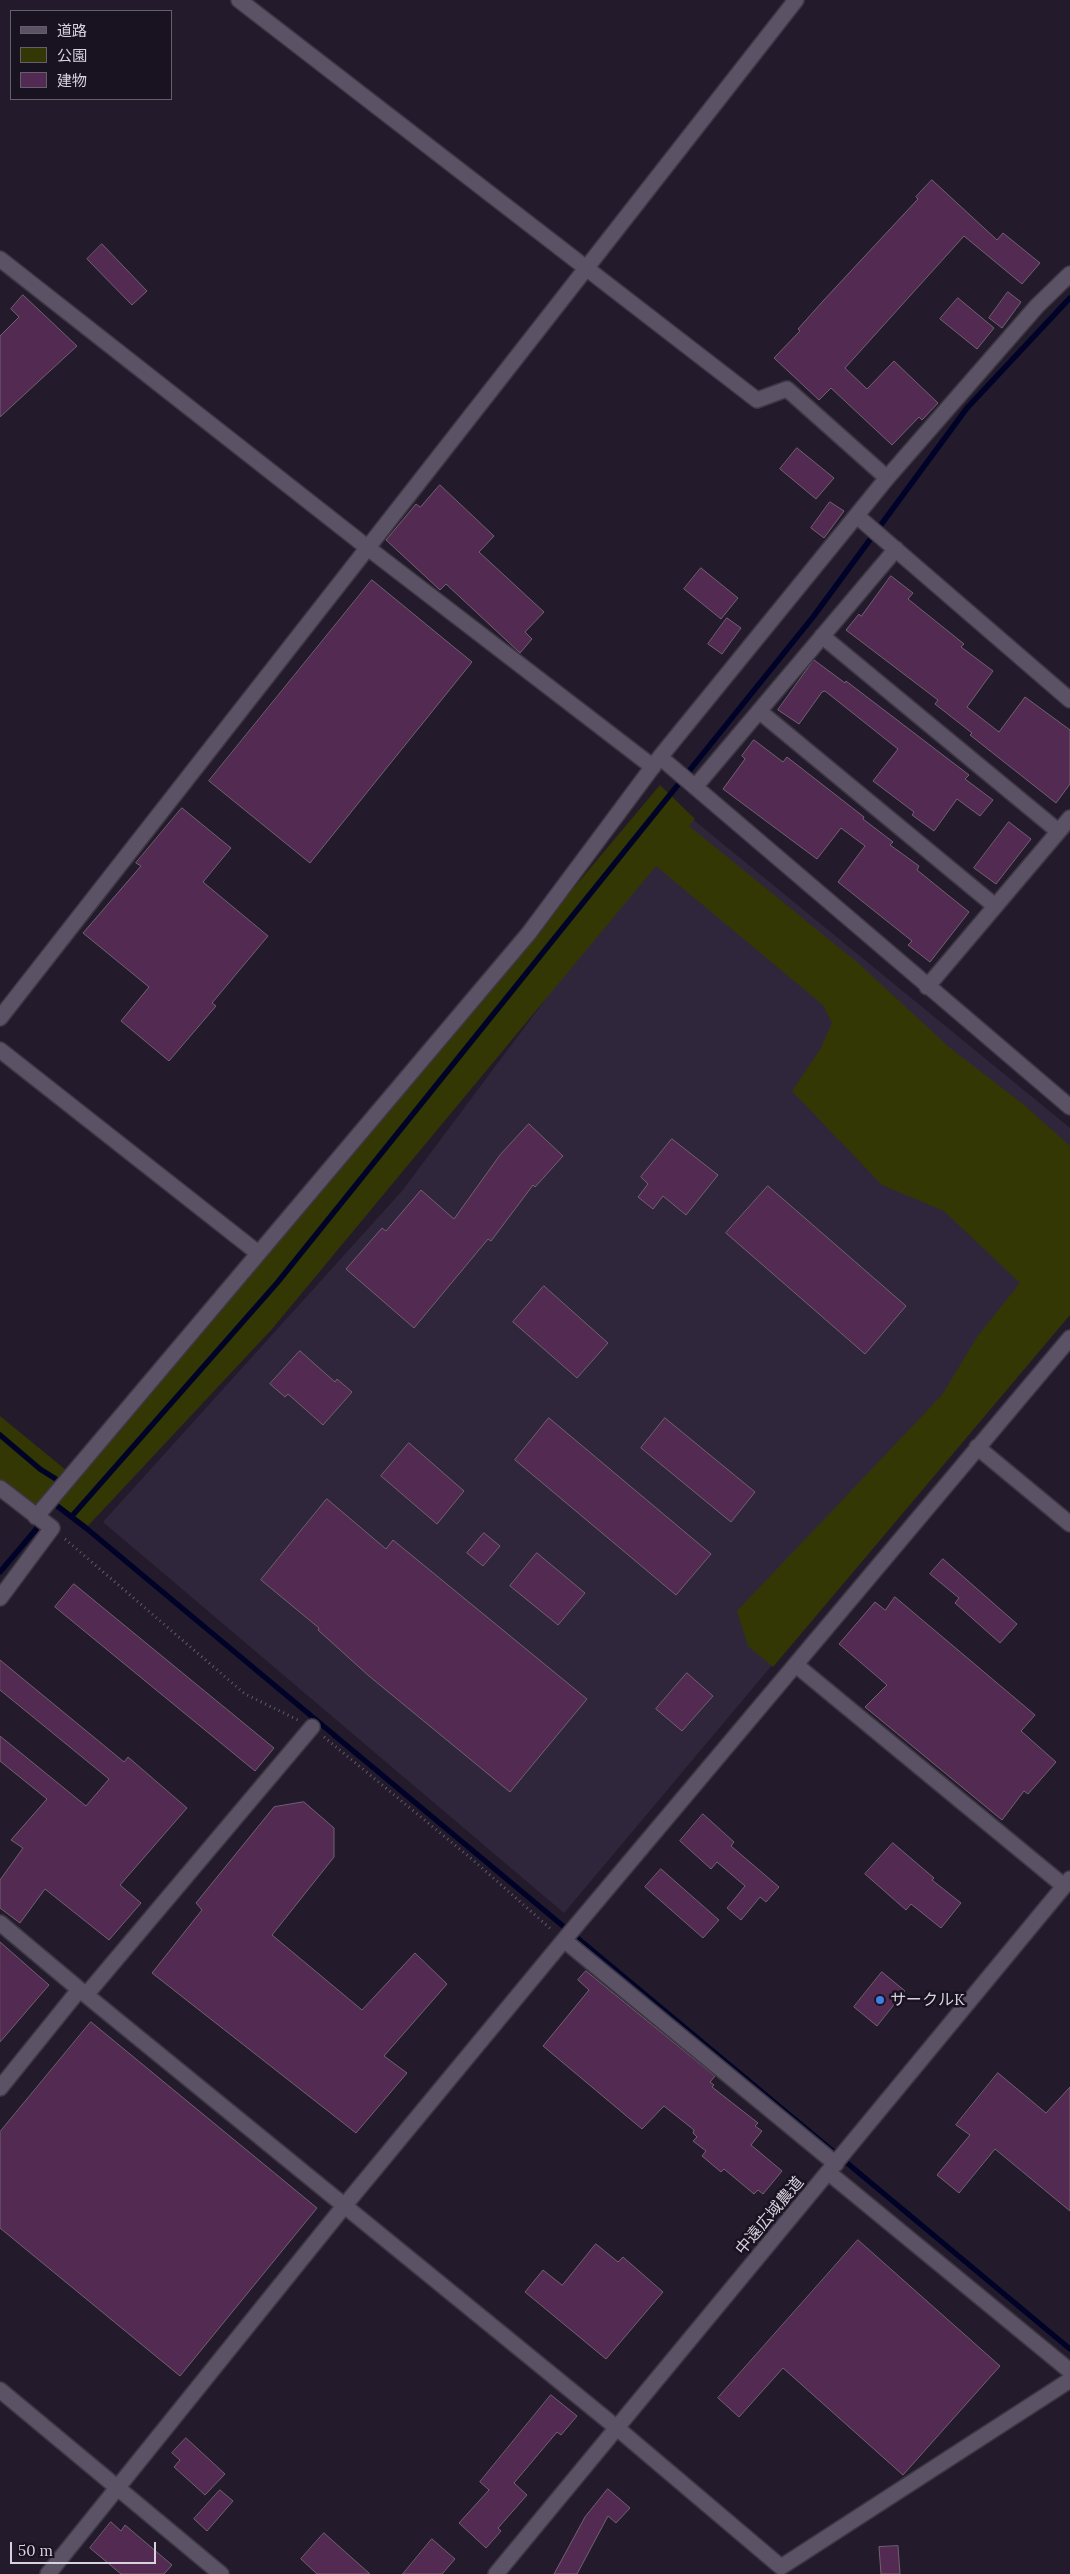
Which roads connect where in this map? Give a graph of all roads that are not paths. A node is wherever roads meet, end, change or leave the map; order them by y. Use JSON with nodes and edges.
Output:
{"nodes":[{"id":1,"x":239,"y":0,"type":"edge"},
{"id":2,"x":796,"y":0,"type":"edge"},
{"id":3,"x":0,"y":259,"type":"edge"},
{"id":4,"x":588,"y":269,"type":"junction"},
{"id":5,"x":1070,"y":274,"type":"edge"},
{"id":6,"x":887,"y":478,"type":"junction"},
{"id":7,"x":857,"y":516,"type":"junction"},
{"id":8,"x":368,"y":548,"type":"junction"},
{"id":9,"x":896,"y":549,"type":"junction"},
{"id":10,"x":822,"y":636,"type":"junction"},
{"id":11,"x":1070,"y":700,"type":"edge"},
{"id":12,"x":759,"y":711,"type":"junction"},
{"id":13,"x":657,"y":762,"type":"junction"},
{"id":14,"x":695,"y":787,"type":"junction"},
{"id":15,"x":1070,"y":818,"type":"edge"},
{"id":16,"x":1058,"y":831,"type":"junction"},
{"id":17,"x":995,"y":906,"type":"junction"},
{"id":18,"x":927,"y":987,"type":"junction"},
{"id":19,"x":0,"y":1018,"type":"edge"},
{"id":20,"x":0,"y":1050,"type":"edge"},
{"id":21,"x":1070,"y":1107,"type":"edge"},
{"id":22,"x":258,"y":1253,"type":"junction"},
{"id":23,"x":1070,"y":1338,"type":"edge"},
{"id":24,"x":977,"y":1447,"type":"junction"},
{"id":25,"x":0,"y":1488,"type":"edge"},
{"id":26,"x":36,"y":1517,"type":"junction"},
{"id":27,"x":1070,"y":1524,"type":"edge"},
{"id":28,"x":0,"y":1598,"type":"edge"},
{"id":29,"x":796,"y":1665,"type":"junction"},
{"id":30,"x":312,"y":1727,"type":"road end"},
{"id":31,"x":1067,"y":1882,"type":"edge"},
{"id":32,"x":0,"y":1923,"type":"edge"},
{"id":33,"x":564,"y":1940,"type":"junction"},
{"id":34,"x":82,"y":1993,"type":"junction"},
{"id":35,"x":0,"y":2088,"type":"edge"},
{"id":36,"x":832,"y":2168,"type":"junction"},
{"id":37,"x":345,"y":2205,"type":"junction"},
{"id":38,"x":1070,"y":2371,"type":"edge"},
{"id":39,"x":1070,"y":2380,"type":"edge"},
{"id":40,"x":0,"y":2390,"type":"edge"},
{"id":41,"x":616,"y":2428,"type":"junction"},
{"id":42,"x":116,"y":2488,"type":"junction"},
{"id":43,"x":776,"y":2571,"type":"edge"},
{"id":44,"x":48,"y":2574,"type":"edge"},
{"id":45,"x":221,"y":2574,"type":"edge"},
{"id":46,"x":496,"y":2574,"type":"edge"}],
"edges":[{"from":1,"to":4,"type":"street"},
{"from":2,"to":4,"type":"street"},
{"from":3,"to":8,"type":"street"},
{"from":4,"to":6,"type":"street"},
{"from":4,"to":8,"type":"street"},
{"from":5,"to":6,"type":"street"},
{"from":6,"to":7,"type":"street"},
{"from":7,"to":9,"type":"street"},
{"from":7,"to":13,"type":"street"},
{"from":8,"to":13,"type":"street"},
{"from":8,"to":19,"type":"street"},
{"from":9,"to":10,"type":"street"},
{"from":9,"to":11,"type":"street"},
{"from":10,"to":12,"type":"street"},
{"from":10,"to":16,"type":"street"},
{"from":12,"to":14,"type":"street"},
{"from":12,"to":17,"type":"street"},
{"from":13,"to":14,"type":"street"},
{"from":13,"to":22,"type":"street"},
{"from":14,"to":18,"type":"street"},
{"from":15,"to":16,"type":"street"},
{"from":16,"to":17,"type":"street"},
{"from":17,"to":18,"type":"street"},
{"from":18,"to":21,"type":"street"},
{"from":20,"to":22,"type":"street"},
{"from":22,"to":26,"type":"street"},
{"from":23,"to":24,"type":"street"},
{"from":24,"to":27,"type":"street"},
{"from":24,"to":29,"type":"street"},
{"from":25,"to":26,"type":"street"},
{"from":26,"to":28,"type":"street"},
{"from":29,"to":31,"type":"street"},
{"from":29,"to":33,"type":"street"},
{"from":30,"to":34,"type":"street"},
{"from":31,"to":36,"type":"street","name":"中遠広域農道"},
{"from":32,"to":34,"type":"street"},
{"from":33,"to":36,"type":"street"},
{"from":33,"to":37,"type":"street"},
{"from":34,"to":35,"type":"street"},
{"from":34,"to":37,"type":"street"},
{"from":36,"to":38,"type":"street"},
{"from":36,"to":41,"type":"street","name":"中遠広域農道"},
{"from":37,"to":41,"type":"street"},
{"from":37,"to":42,"type":"street"},
{"from":39,"to":43,"type":"street"},
{"from":40,"to":42,"type":"street"},
{"from":41,"to":43,"type":"street"},
{"from":41,"to":46,"type":"street","name":"中遠広域農道"},
{"from":42,"to":44,"type":"street"},
{"from":42,"to":45,"type":"street"}]}
